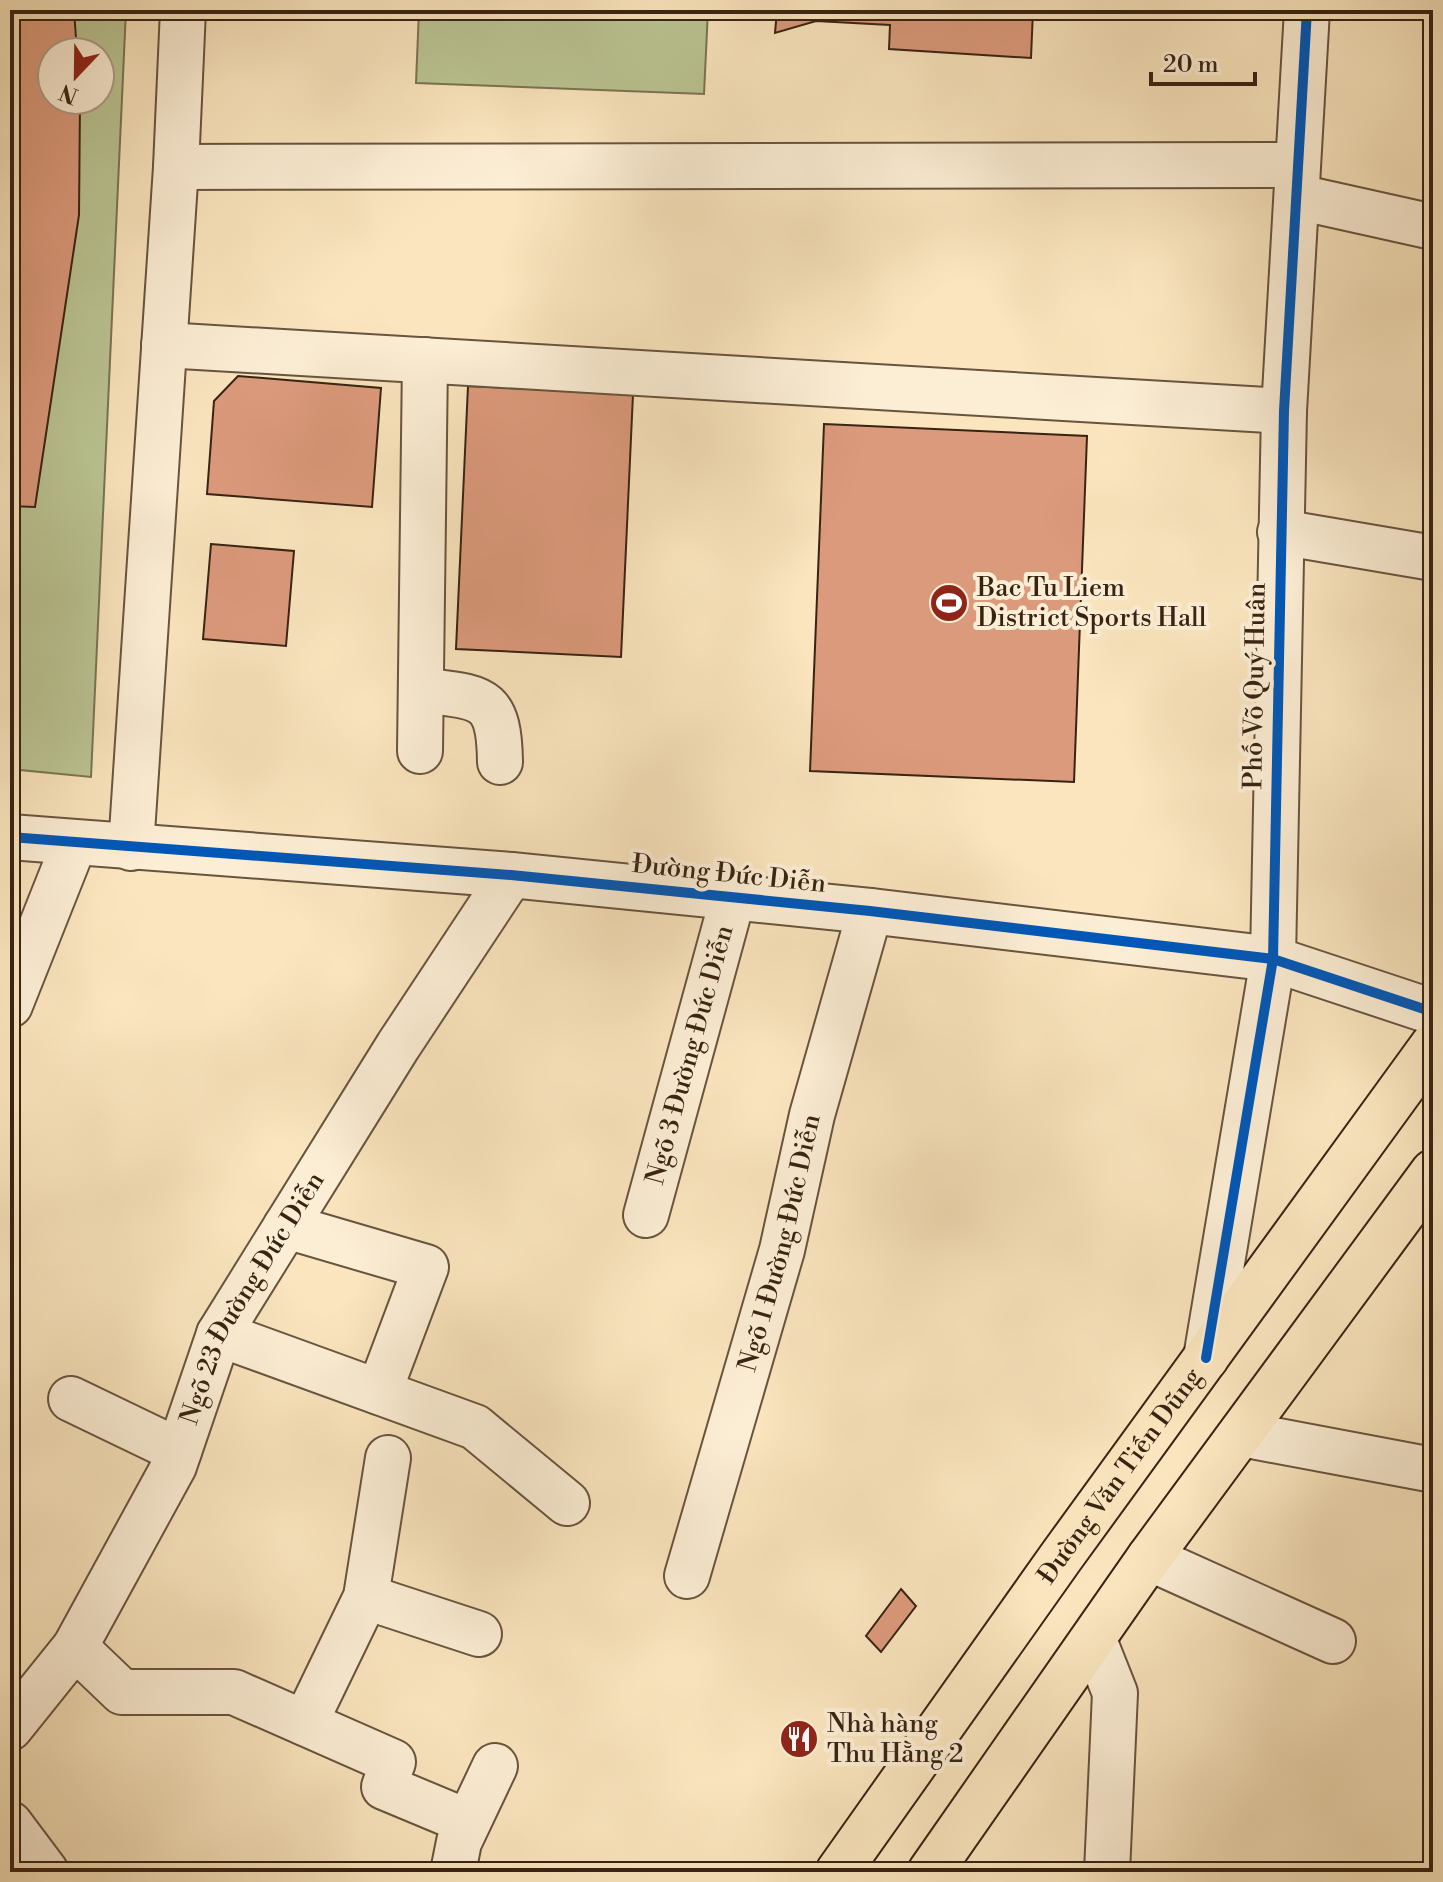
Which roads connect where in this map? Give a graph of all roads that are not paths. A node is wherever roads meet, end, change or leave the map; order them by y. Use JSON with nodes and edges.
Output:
{"nodes":[{"id":1,"x":183,"y":10,"type":"edge"},
{"id":2,"x":1307,"y":10,"type":"edge"},
{"id":3,"x":176,"y":167,"type":"junction"},
{"id":4,"x":1298,"y":181,"type":"junction"},
{"id":5,"x":1433,"y":227,"type":"edge"},
{"id":6,"x":164,"y":345,"type":"junction"},
{"id":7,"x":425,"y":360,"type":"junction"},
{"id":8,"x":1284,"y":411,"type":"junction"},
{"id":9,"x":1280,"y":532,"type":"junction"},
{"id":10,"x":1433,"y":558,"type":"edge"},
{"id":11,"x":421,"y":690,"type":"junction"},
{"id":12,"x":420,"y":751,"type":"dead end"},
{"id":13,"x":500,"y":762,"type":"dead end"},
{"id":14,"x":10,"y":837,"type":"edge"},
{"id":15,"x":74,"y":844,"type":"junction"},
{"id":16,"x":131,"y":848,"type":"junction"},
{"id":17,"x":511,"y":875,"type":"junction"},
{"id":18,"x":733,"y":897,"type":"junction"},
{"id":19,"x":870,"y":911,"type":"junction"},
{"id":20,"x":1273,"y":959,"type":"junction"},
{"id":21,"x":10,"y":1005,"type":"edge"},
{"id":22,"x":1433,"y":1012,"type":"edge"},
{"id":23,"x":1433,"y":1045,"type":"edge"},
{"id":24,"x":1433,"y":1172,"type":"edge"},
{"id":25,"x":646,"y":1215,"type":"dead end"},
{"id":26,"x":286,"y":1226,"type":"junction"},
{"id":27,"x":219,"y":1334,"type":"junction"},
{"id":28,"x":1206,"y":1358,"type":"junction"},
{"id":29,"x":379,"y":1392,"type":"junction"},
{"id":30,"x":71,"y":1399,"type":"dead end"},
{"id":31,"x":1241,"y":1434,"type":"junction"},
{"id":32,"x":179,"y":1451,"type":"junction"},
{"id":33,"x":388,"y":1458,"type":"dead end"},
{"id":34,"x":1433,"y":1470,"type":"edge"},
{"id":35,"x":567,"y":1503,"type":"dead end"},
{"id":36,"x":1149,"y":1558,"type":"junction"},
{"id":37,"x":687,"y":1576,"type":"dead end"},
{"id":38,"x":366,"y":1597,"type":"junction"},
{"id":39,"x":479,"y":1634,"type":"dead end"},
{"id":40,"x":1094,"y":1640,"type":"junction"},
{"id":41,"x":1333,"y":1641,"type":"dead end"},
{"id":42,"x":75,"y":1647,"type":"junction"},
{"id":43,"x":305,"y":1723,"type":"junction"},
{"id":44,"x":10,"y":1728,"type":"edge"},
{"id":45,"x":495,"y":1766,"type":"dead end"},
{"id":46,"x":468,"y":1822,"type":"junction"},
{"id":47,"x":10,"y":1824,"type":"edge"},
{"id":48,"x":46,"y":1872,"type":"edge"},
{"id":49,"x":453,"y":1872,"type":"edge"},
{"id":50,"x":838,"y":1872,"type":"edge"},
{"id":51,"x":930,"y":1872,"type":"edge"},
{"id":52,"x":1107,"y":1872,"type":"edge"}],
"edges":[{"from":1,"to":3,"type":"street"},
{"from":2,"to":4,"type":"street","name":"Phố Võ Quý Huân"},
{"from":3,"to":4,"type":"street"},
{"from":3,"to":6,"type":"street"},
{"from":4,"to":5,"type":"street"},
{"from":4,"to":8,"type":"street","name":"Phố Võ Quý Huân"},
{"from":6,"to":7,"type":"street"},
{"from":6,"to":16,"type":"street"},
{"from":7,"to":8,"type":"street"},
{"from":7,"to":11,"type":"street"},
{"from":8,"to":9,"type":"street","name":"Phố Võ Quý Huân"},
{"from":9,"to":10,"type":"street"},
{"from":9,"to":20,"type":"street","name":"Phố Võ Quý Huân"},
{"from":11,"to":12,"type":"street"},
{"from":11,"to":13,"type":"street"},
{"from":14,"to":15,"type":"street","name":"Đường Đức Diễn"},
{"from":15,"to":16,"type":"street","name":"Đường Đức Diễn"},
{"from":15,"to":21,"type":"street"},
{"from":16,"to":17,"type":"street","name":"Đường Đức Diễn"},
{"from":17,"to":18,"type":"street","name":"Đường Đức Diễn"},
{"from":17,"to":26,"type":"street","name":"Ngõ 23 Đường Đức Diễn"},
{"from":18,"to":19,"type":"street","name":"Đường Đức Diễn"},
{"from":18,"to":25,"type":"street","name":"Ngõ 3 Đường Đức Diễn"},
{"from":19,"to":20,"type":"street","name":"Đường Đức Diễn"},
{"from":19,"to":37,"type":"street","name":"Ngõ 1 Đường Đức Diễn"},
{"from":20,"to":22,"type":"street","name":"Đường Đức Diễn"},
{"from":20,"to":28,"type":"street","name":"Phố Võ Quý Huân"},
{"from":23,"to":28,"type":"main road","name":"Đường Văn Tiến Dũng"},
{"from":24,"to":31,"type":"main road"},
{"from":26,"to":27,"type":"street","name":"Ngõ 23 Đường Đức Diễn"},
{"from":26,"to":29,"type":"street"},
{"from":27,"to":29,"type":"street"},
{"from":27,"to":32,"type":"street","name":"Ngõ 23 Đường Đức Diễn"},
{"from":28,"to":50,"type":"main road","name":"Đường Văn Tiến Dũng"},
{"from":29,"to":35,"type":"street"},
{"from":30,"to":32,"type":"street"},
{"from":31,"to":34,"type":"street"},
{"from":31,"to":36,"type":"main road"},
{"from":32,"to":42,"type":"street","name":"Ngõ 23 Đường Đức Diễn"},
{"from":33,"to":38,"type":"street"},
{"from":36,"to":40,"type":"main road"},
{"from":36,"to":41,"type":"street"},
{"from":38,"to":39,"type":"street"},
{"from":38,"to":43,"type":"street"},
{"from":40,"to":51,"type":"main road"},
{"from":40,"to":52,"type":"street"},
{"from":42,"to":43,"type":"street"},
{"from":42,"to":44,"type":"street","name":"Ngõ 23 Đường Đức Diễn"},
{"from":43,"to":46,"type":"street"},
{"from":45,"to":46,"type":"street"},
{"from":46,"to":49,"type":"street"},
{"from":47,"to":48,"type":"street"}]}
